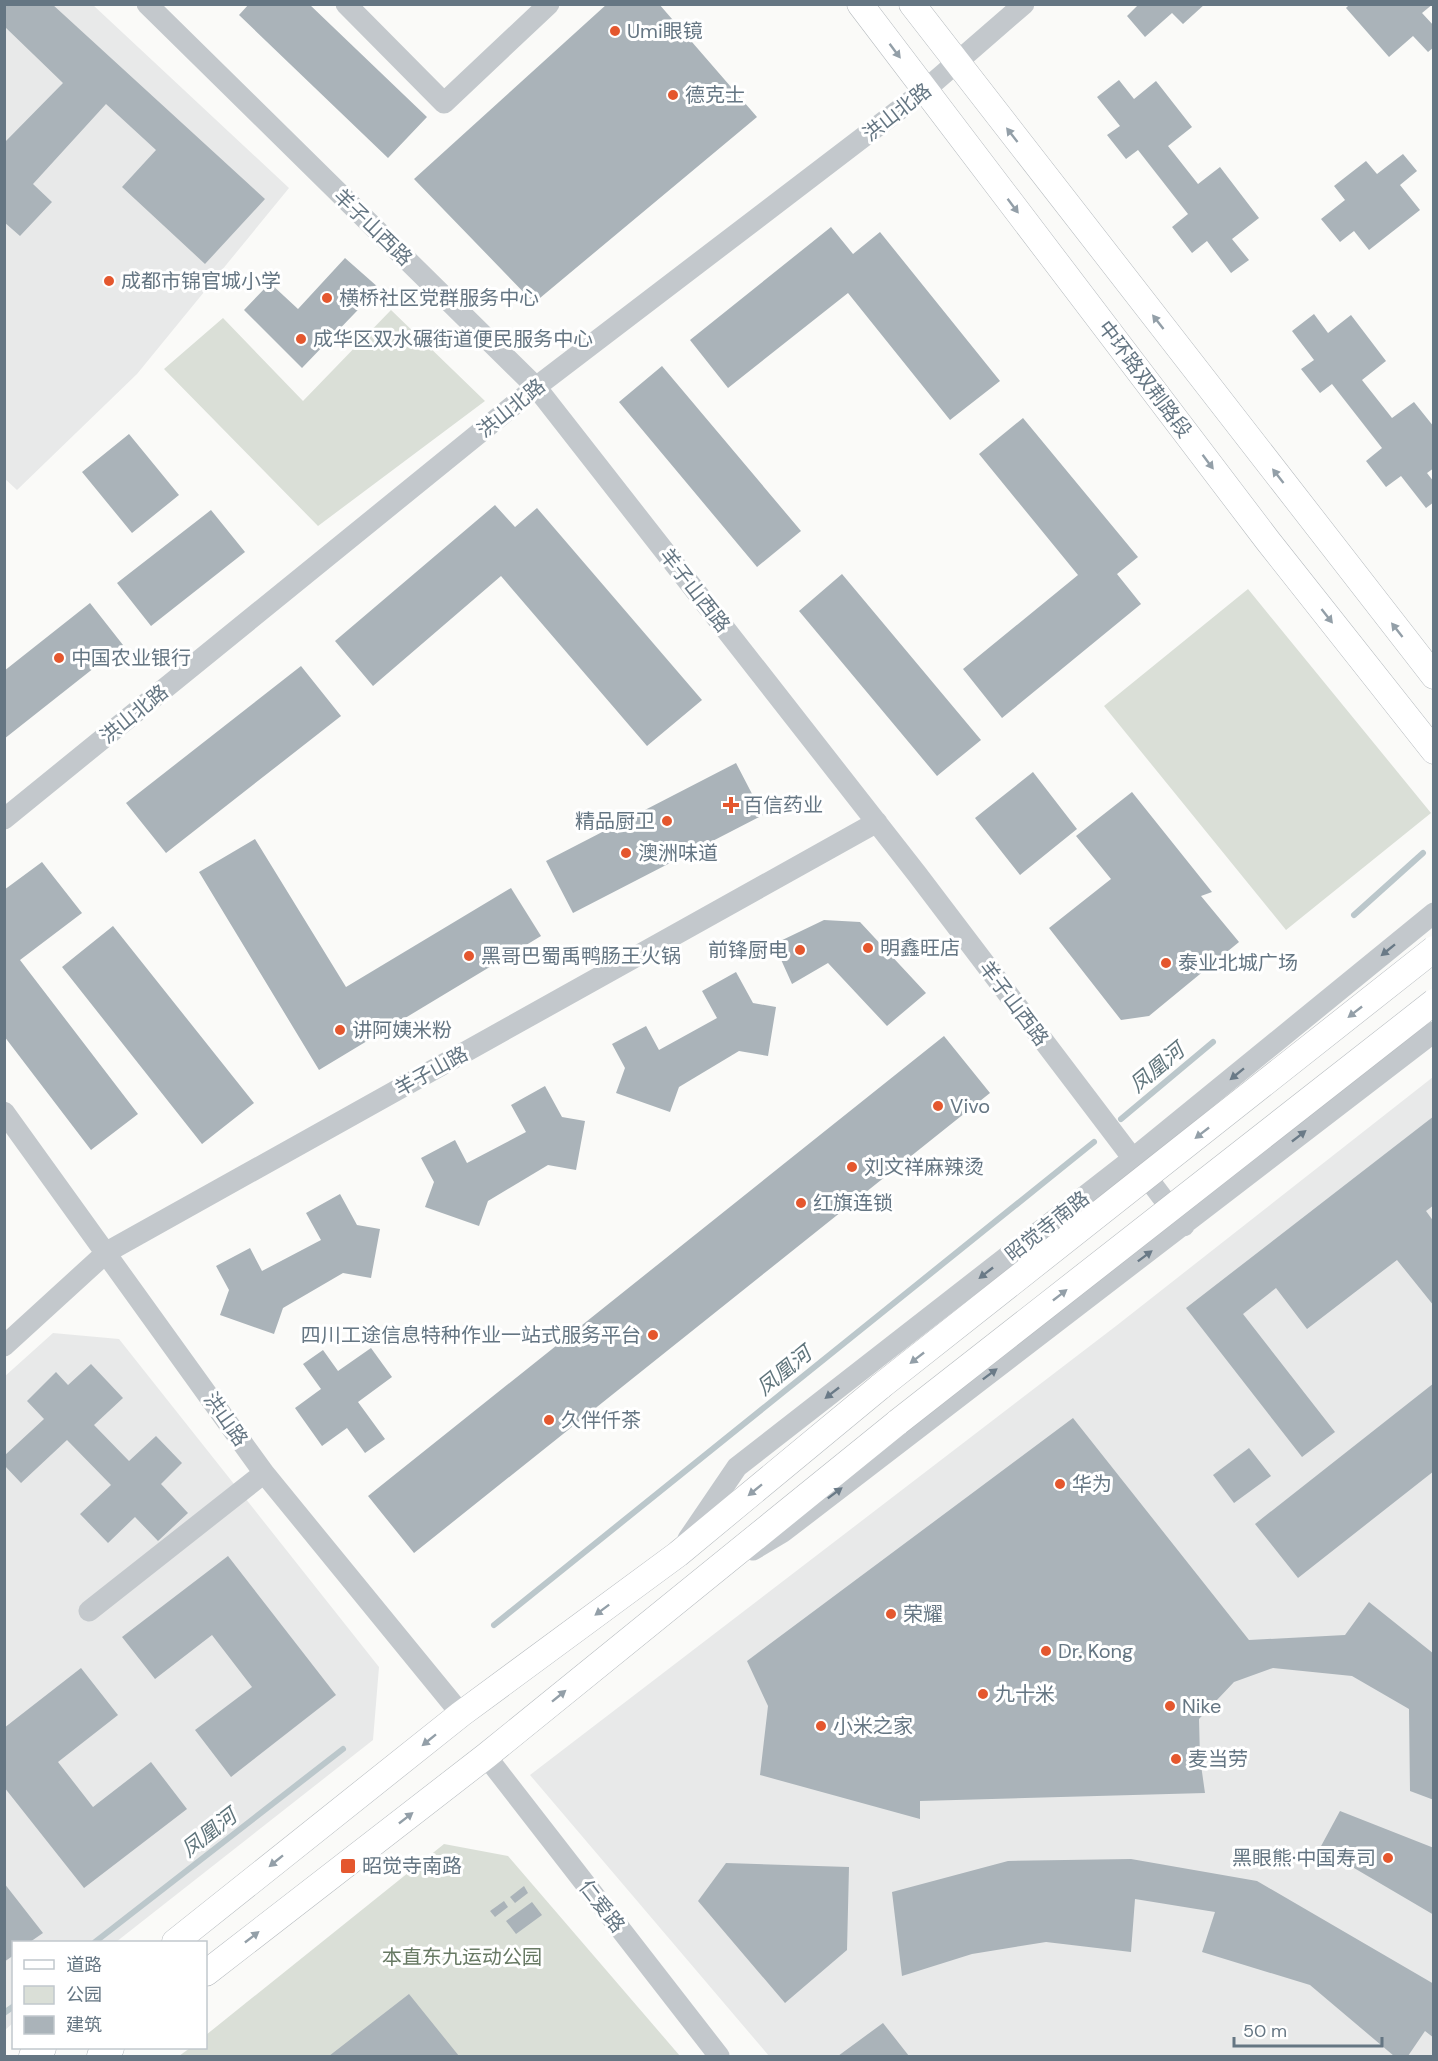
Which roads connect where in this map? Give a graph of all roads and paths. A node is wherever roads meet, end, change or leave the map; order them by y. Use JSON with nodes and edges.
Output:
{"nodes":[{"id":1,"x":147,"y":4,"type":"edge"},
{"id":2,"x":346,"y":4,"type":"edge"},
{"id":3,"x":549,"y":4,"type":"edge"},
{"id":4,"x":860,"y":4,"type":"edge"},
{"id":5,"x":912,"y":4,"type":"edge"},
{"id":6,"x":1024,"y":4,"type":"edge"},
{"id":7,"x":957,"y":65,"type":"junction"},
{"id":8,"x":925,"y":90,"type":"junction"},
{"id":9,"x":536,"y":387,"type":"junction"},
{"id":10,"x":1434,"y":676,"type":"edge"},
{"id":11,"x":1434,"y":751,"type":"edge"},
{"id":12,"x":4,"y":819,"type":"edge"},
{"id":13,"x":877,"y":822,"type":"junction"},
{"id":14,"x":1434,"y":913,"type":"edge"},
{"id":15,"x":1434,"y":949,"type":"edge"},
{"id":16,"x":1434,"y":1002,"type":"edge"},
{"id":17,"x":1434,"y":1032,"type":"edge"},
{"id":18,"x":4,"y":1112,"type":"edge"},
{"id":19,"x":1131,"y":1160,"type":"junction"},
{"id":20,"x":1184,"y":1226,"type":"junction"},
{"id":21,"x":107,"y":1252,"type":"junction"},
{"id":22,"x":4,"y":1346,"type":"edge"},
{"id":23,"x":264,"y":1473,"type":"junction"},
{"id":24,"x":678,"y":1554,"type":"junction"},
{"id":25,"x":699,"y":1583,"type":"junction"},
{"id":26,"x":89,"y":1611,"type":"dead end"},
{"id":27,"x":461,"y":1714,"type":"junction"},
{"id":28,"x":486,"y":1756,"type":"junction"},
{"id":29,"x":176,"y":1941,"type":"edge"},
{"id":30,"x":207,"y":1972,"type":"edge"},
{"id":31,"x":719,"y":2056,"type":"edge"}],
"edges":[{"from":1,"to":9,"type":"street","name":"羊子山西路"},
{"from":2,"to":3,"type":"street"},
{"from":4,"to":8,"type":"main road","name":"中环路双荆路段","one_way":true},
{"from":5,"to":7,"type":"main road"},
{"from":6,"to":7,"type":"street","name":"洪山北路"},
{"from":7,"to":8,"type":"street","name":"洪山北路"},
{"from":10,"to":7,"type":"main road","one_way":true},
{"from":8,"to":9,"type":"street","name":"洪山北路"},
{"from":8,"to":11,"type":"main road","name":"中环路双荆路段","one_way":true},
{"from":9,"to":12,"type":"street","name":"洪山北路"},
{"from":9,"to":13,"type":"street","name":"羊子山西路"},
{"from":13,"to":19,"type":"street","name":"羊子山西路"},
{"from":13,"to":21,"type":"street","name":"羊子山路"},
{"from":14,"to":19,"type":"street","name":"昭觉寺南路","one_way":true},
{"from":15,"to":24,"type":"main road","name":"昭觉寺南路","one_way":true,"bridge":true},
{"from":25,"to":16,"type":"main road","one_way":true,"bridge":true},
{"from":20,"to":17,"type":"street","one_way":true},
{"from":18,"to":21,"type":"street","name":"洪山路"},
{"from":19,"to":20,"type":"street","name":"羊子山西路"},
{"from":19,"to":24,"type":"street","name":"昭觉寺南路","one_way":true},
{"from":25,"to":20,"type":"street","one_way":true},
{"from":21,"to":22,"type":"street","name":"羊子山路"},
{"from":21,"to":23,"type":"street","name":"洪山路"},
{"from":23,"to":26,"type":"street"},
{"from":23,"to":27,"type":"street","name":"洪山路"},
{"from":24,"to":27,"type":"main road","name":"昭觉寺南路","one_way":true},
{"from":28,"to":25,"type":"main road","one_way":true},
{"from":27,"to":29,"type":"main road","name":"昭觉寺南路","one_way":true},
{"from":30,"to":28,"type":"main road","one_way":true},
{"from":28,"to":31,"type":"street","name":"仁爱路"}]}
